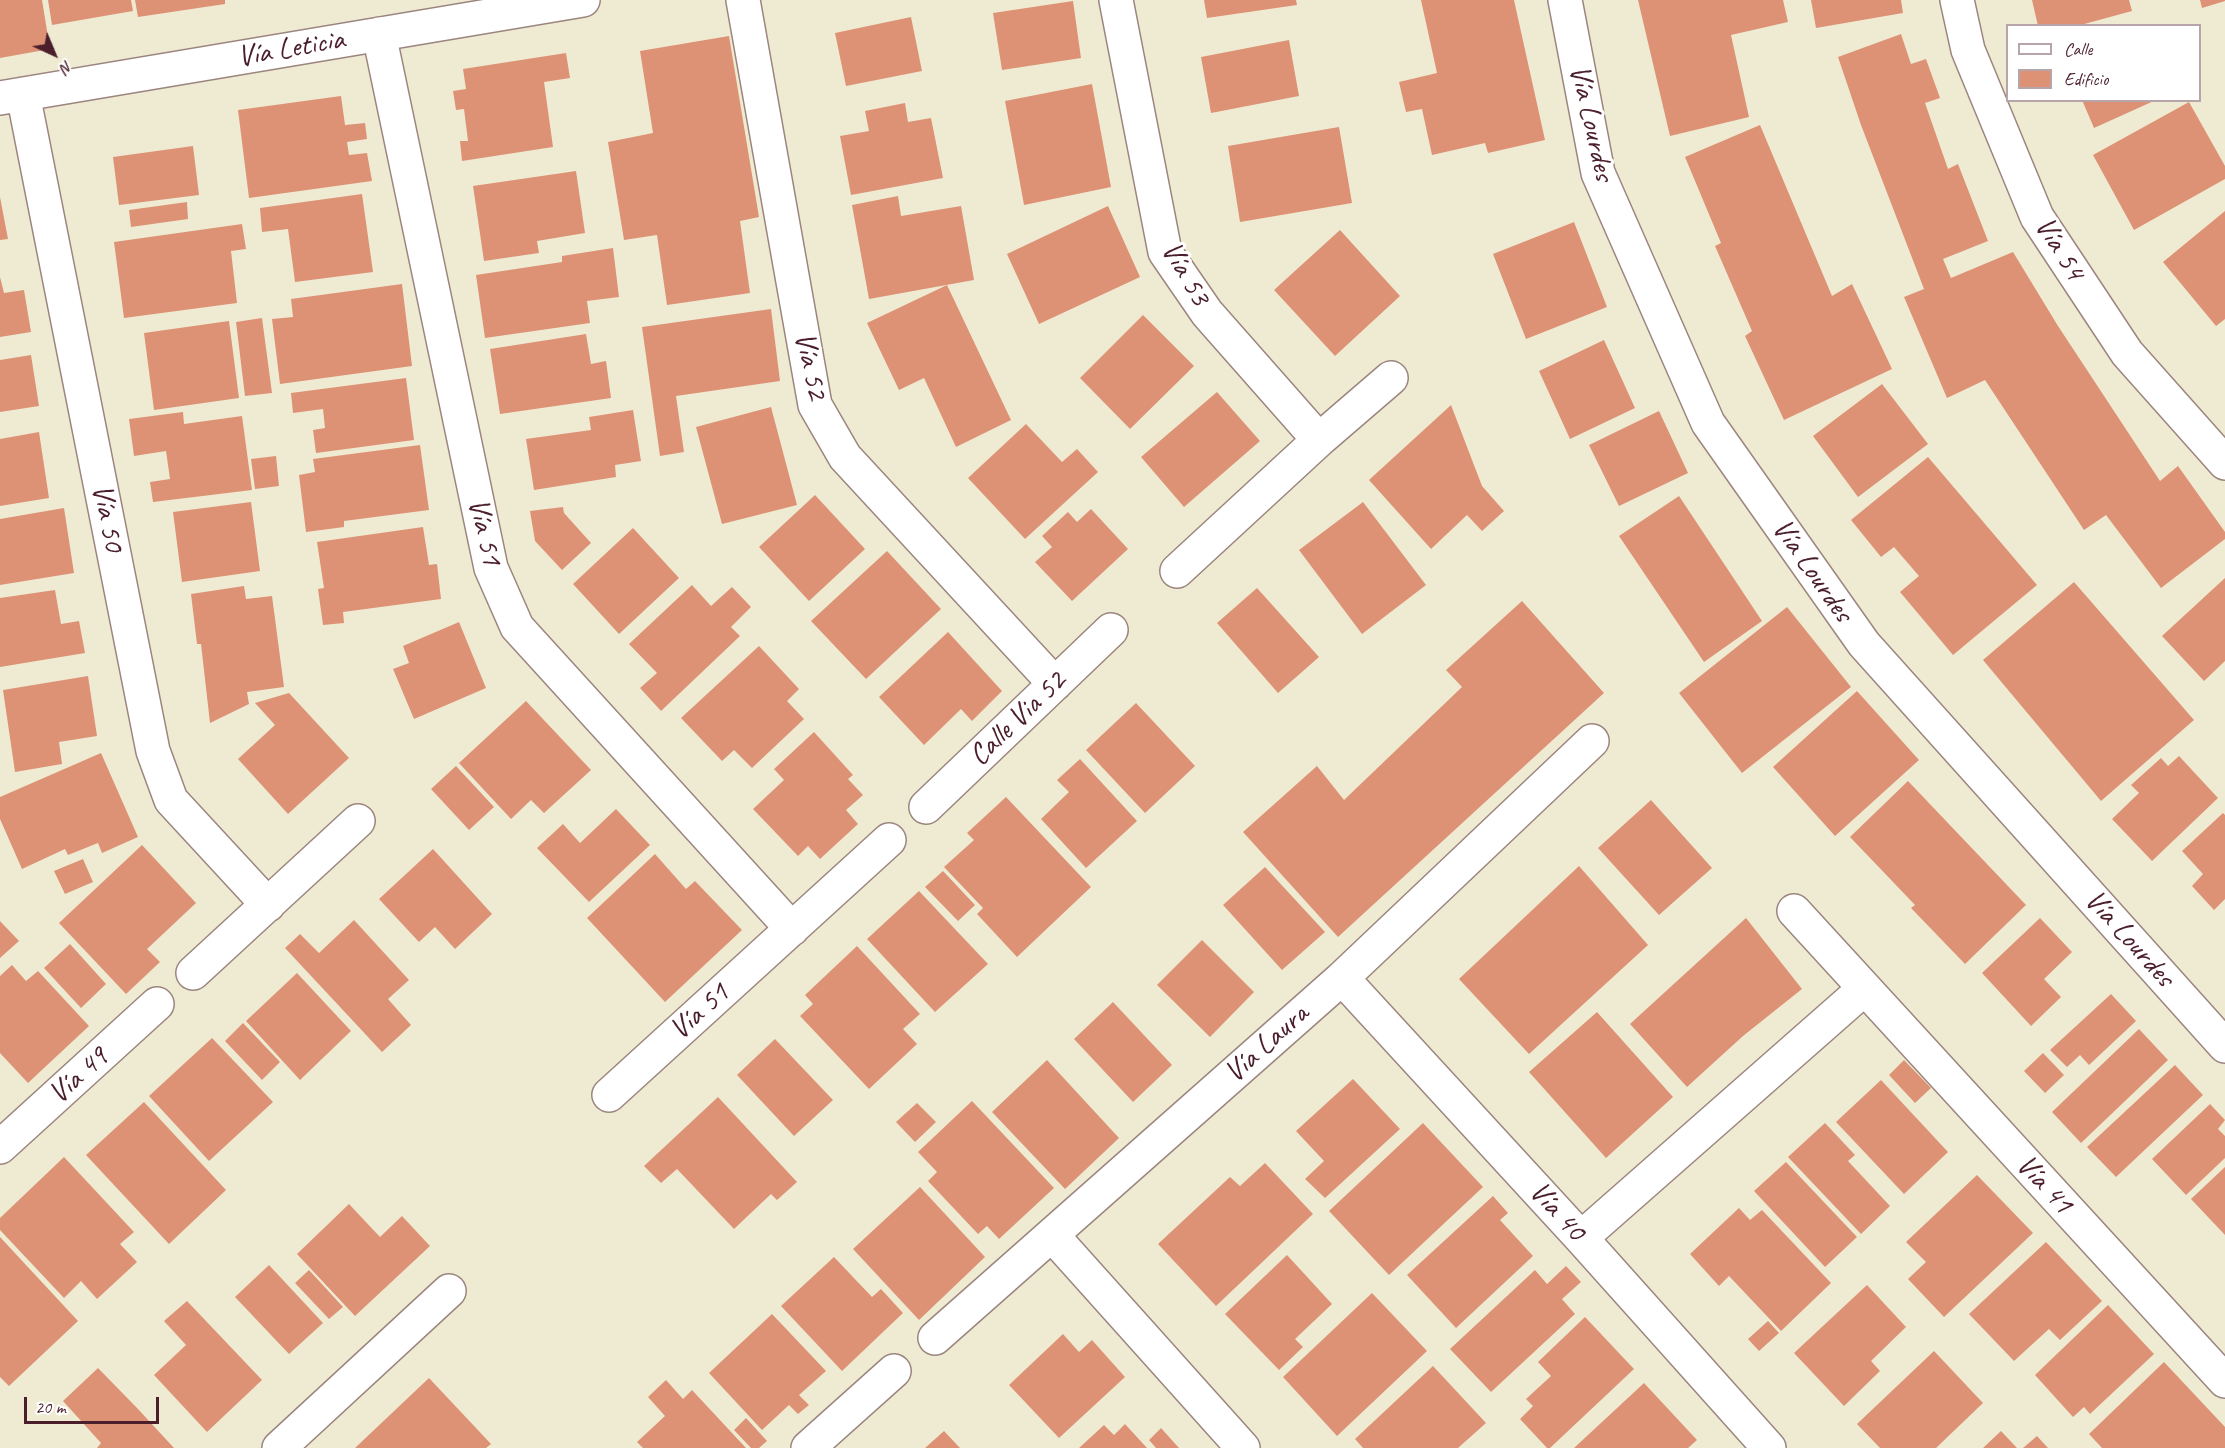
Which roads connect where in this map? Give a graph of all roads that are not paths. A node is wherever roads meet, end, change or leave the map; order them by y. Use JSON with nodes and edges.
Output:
{"nodes":[{"id":1,"x":583,"y":0,"type":"edge"},
{"id":2,"x":743,"y":0,"type":"edge"},
{"id":3,"x":1116,"y":0,"type":"edge"},
{"id":4,"x":1565,"y":0,"type":"edge"},
{"id":5,"x":1957,"y":0,"type":"edge"},
{"id":6,"x":379,"y":34,"type":"junction"},
{"id":7,"x":12,"y":96,"type":"edge"},
{"id":8,"x":1391,"y":378,"type":"dead end"},
{"id":9,"x":1319,"y":440,"type":"junction"},
{"id":10,"x":2225,"y":463,"type":"edge"},
{"id":11,"x":1177,"y":571,"type":"dead end"},
{"id":12,"x":1111,"y":630,"type":"dead end"},
{"id":13,"x":1055,"y":684,"type":"junction"},
{"id":14,"x":1592,"y":741,"type":"dead end"},
{"id":15,"x":926,"y":807,"type":"dead end"},
{"id":16,"x":358,"y":821,"type":"dead end"},
{"id":17,"x":889,"y":840,"type":"dead end"},
{"id":18,"x":268,"y":904,"type":"junction"},
{"id":19,"x":1794,"y":910,"type":"dead end"},
{"id":20,"x":792,"y":929,"type":"junction"},
{"id":21,"x":193,"y":973,"type":"dead end"},
{"id":22,"x":1342,"y":978,"type":"junction"},
{"id":23,"x":1864,"y":989,"type":"junction"},
{"id":24,"x":158,"y":1004,"type":"dead end"},
{"id":25,"x":2225,"y":1046,"type":"edge"},
{"id":26,"x":609,"y":1095,"type":"dead end"},
{"id":27,"x":0,"y":1147,"type":"edge"},
{"id":28,"x":1052,"y":1235,"type":"junction"},
{"id":29,"x":1581,"y":1238,"type":"junction"},
{"id":30,"x":449,"y":1291,"type":"dead end"},
{"id":31,"x":935,"y":1338,"type":"dead end"},
{"id":32,"x":894,"y":1371,"type":"dead end"},
{"id":33,"x":2225,"y":1381,"type":"edge"},
{"id":34,"x":279,"y":1448,"type":"edge"},
{"id":35,"x":808,"y":1448,"type":"edge"},
{"id":36,"x":1243,"y":1448,"type":"edge"},
{"id":37,"x":1769,"y":1448,"type":"edge"}],
"edges":[{"from":1,"to":6,"type":"street","name":"Vía Leticia"},
{"from":2,"to":13,"type":"street","name":"Vía 52"},
{"from":3,"to":9,"type":"street","name":"Vía 53"},
{"from":4,"to":25,"type":"street","name":"Vía Lourdes"},
{"from":5,"to":10,"type":"street","name":"Vía 54"},
{"from":6,"to":7,"type":"street","name":"Vía Leticia"},
{"from":6,"to":20,"type":"street","name":"Vía 51"},
{"from":7,"to":18,"type":"street","name":"Vía 50"},
{"from":8,"to":9,"type":"street"},
{"from":9,"to":11,"type":"street"},
{"from":12,"to":13,"type":"street","name":"Calle Via 52"},
{"from":13,"to":15,"type":"street","name":"Calle Via 52"},
{"from":14,"to":22,"type":"street","name":"Vía Laura"},
{"from":16,"to":18,"type":"street"},
{"from":17,"to":20,"type":"street","name":"Vía 51"},
{"from":18,"to":21,"type":"street"},
{"from":19,"to":23,"type":"street","name":"Vía 41"},
{"from":20,"to":26,"type":"street","name":"Vía 51"},
{"from":22,"to":28,"type":"street","name":"Vía Laura"},
{"from":22,"to":29,"type":"street","name":"Vía 40"},
{"from":23,"to":29,"type":"street"},
{"from":23,"to":33,"type":"street","name":"Vía 41"},
{"from":24,"to":27,"type":"street","name":"Vía 49"},
{"from":28,"to":31,"type":"street","name":"Vía Laura"},
{"from":28,"to":36,"type":"street"},
{"from":29,"to":37,"type":"street","name":"Vía 40"},
{"from":30,"to":34,"type":"street"},
{"from":32,"to":35,"type":"street"}]}
